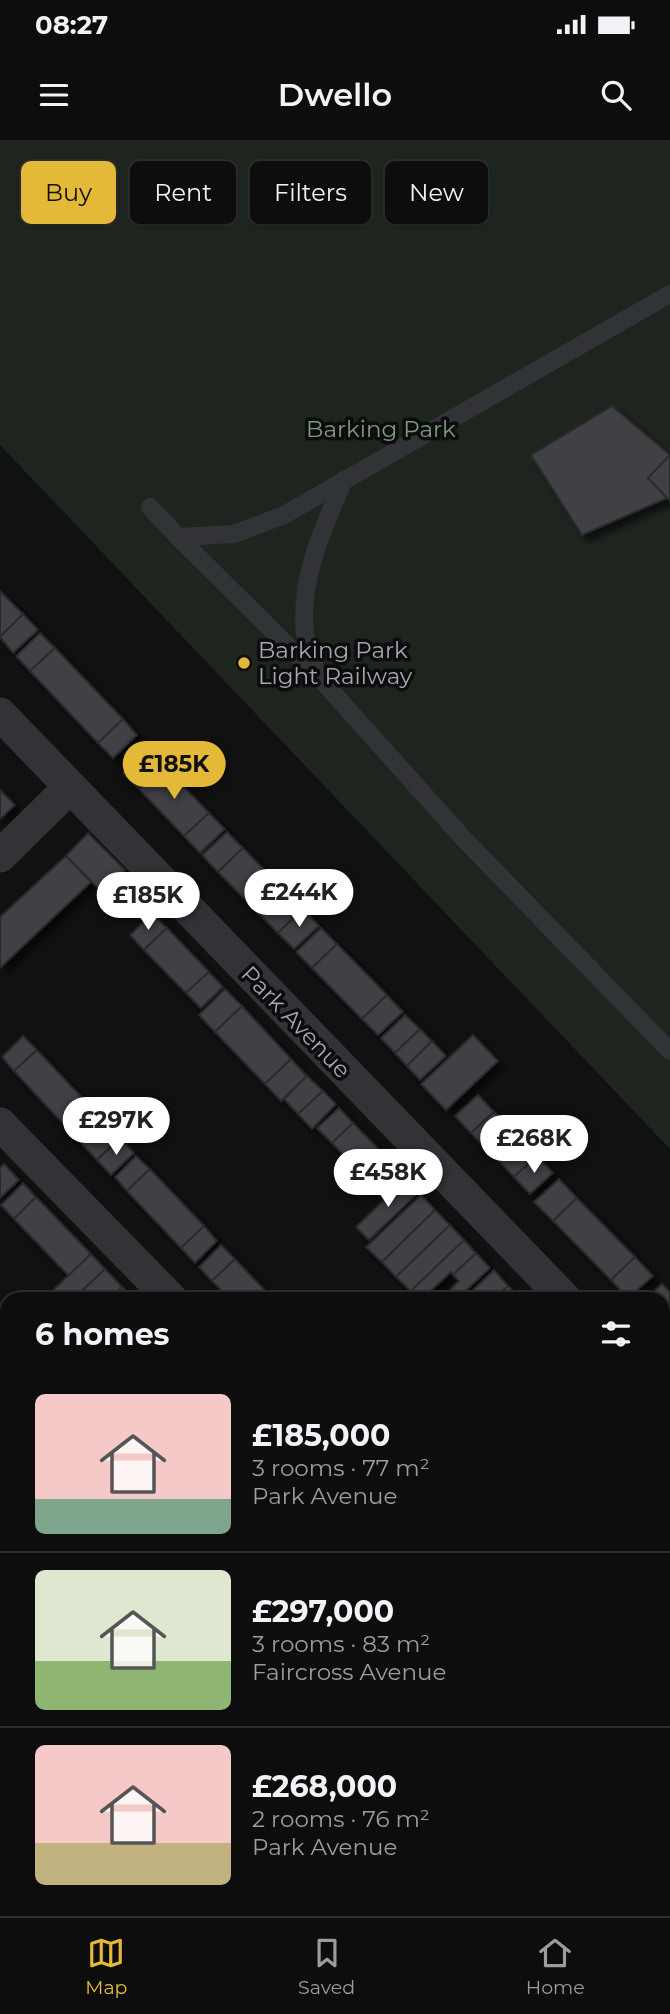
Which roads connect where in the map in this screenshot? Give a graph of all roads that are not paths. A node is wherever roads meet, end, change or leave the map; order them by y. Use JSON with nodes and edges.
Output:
{"nodes":[{"id":1,"x":670,"y":294,"type":"edge"},
{"id":2,"x":344,"y":480,"type":"junction"},
{"id":3,"x":150,"y":507,"type":"dead end"},
{"id":4,"x":178,"y":537,"type":"junction"},
{"id":5,"x":317,"y":676,"type":"junction"},
{"id":6,"x":0,"y":714,"type":"edge"},
{"id":7,"x":70,"y":788,"type":"junction"},
{"id":8,"x":0,"y":856,"type":"edge"},
{"id":9,"x":670,"y":1051,"type":"edge"},
{"id":10,"x":0,"y":1124,"type":"edge"},
{"id":11,"x":164,"y":1292,"type":"edge"},
{"id":12,"x":558,"y":1292,"type":"edge"}],
"edges":[{"from":1,"to":2,"type":"lane"},
{"from":2,"to":4,"type":"lane"},
{"from":2,"to":5,"type":"lane"},
{"from":3,"to":4,"type":"lane"},
{"from":4,"to":5,"type":"lane"},
{"from":5,"to":9,"type":"lane"},
{"from":6,"to":7,"type":"street","name":"Park Avenue"},
{"from":7,"to":8,"type":"street"},
{"from":7,"to":12,"type":"street","name":"Park Avenue"},
{"from":10,"to":11,"type":"street"}]}
